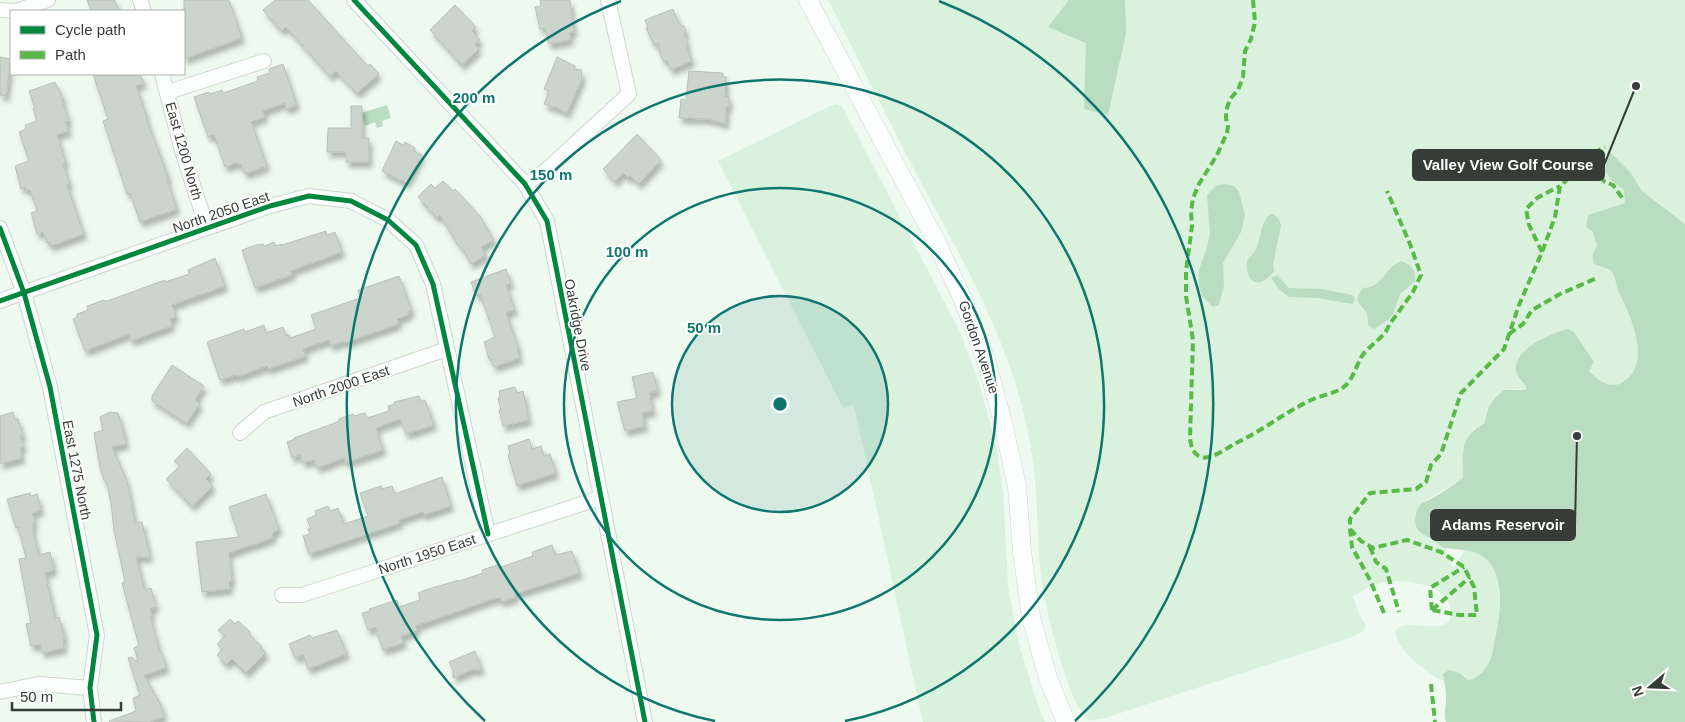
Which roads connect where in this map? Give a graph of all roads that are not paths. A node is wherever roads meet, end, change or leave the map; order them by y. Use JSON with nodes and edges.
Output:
{"nodes":[{"id":1,"x":48,"y":0,"type":"edge"},
{"id":2,"x":354,"y":0,"type":"edge"},
{"id":3,"x":608,"y":0,"type":"edge"},
{"id":4,"x":808,"y":0,"type":"edge"},
{"id":5,"x":0,"y":10,"type":"edge"},
{"id":6,"x":264,"y":61,"type":"dead end"},
{"id":7,"x":162,"y":75,"type":"edge"},
{"id":8,"x":168,"y":92,"type":"junction"},
{"id":9,"x":525,"y":184,"type":"junction"},
{"id":10,"x":0,"y":228,"type":"edge"},
{"id":11,"x":207,"y":228,"type":"junction"},
{"id":12,"x":24,"y":292,"type":"junction"},
{"id":13,"x":0,"y":301,"type":"edge"},
{"id":14,"x":447,"y":349,"type":"junction"},
{"id":15,"x":240,"y":433,"type":"dead end"},
{"id":16,"x":600,"y":498,"type":"junction"},
{"id":17,"x":488,"y":534,"type":"junction"},
{"id":18,"x":282,"y":594,"type":"dead end"},
{"id":19,"x":90,"y":688,"type":"junction"},
{"id":20,"x":0,"y":692,"type":"edge"},
{"id":21,"x":94,"y":722,"type":"edge"},
{"id":22,"x":644,"y":722,"type":"edge"},
{"id":23,"x":1066,"y":722,"type":"edge"}],
"edges":[{"from":1,"to":5,"type":"street"},
{"from":2,"to":9,"type":"street","name":"Oakridge Drive"},
{"from":3,"to":9,"type":"street"},
{"from":4,"to":23,"type":"main road","name":"Gordon Avenue"},
{"from":6,"to":8,"type":"street"},
{"from":7,"to":8,"type":"street","name":"East 1200 North"},
{"from":8,"to":11,"type":"street","name":"East 1200 North"},
{"from":9,"to":16,"type":"street","name":"Oakridge Drive"},
{"from":10,"to":12,"type":"street","name":"East 1275 North"},
{"from":11,"to":12,"type":"street","name":"North 2050 East"},
{"from":11,"to":14,"type":"street","name":"North 2050 East"},
{"from":12,"to":13,"type":"street","name":"North 2050 East"},
{"from":12,"to":19,"type":"street","name":"East 1275 North"},
{"from":14,"to":15,"type":"street","name":"North 2000 East"},
{"from":14,"to":17,"type":"street","name":"North 2050 East"},
{"from":16,"to":17,"type":"street","name":"North 1950 East"},
{"from":16,"to":22,"type":"street","name":"Oakridge Drive"},
{"from":17,"to":18,"type":"street","name":"North 1950 East"},
{"from":19,"to":20,"type":"street"},
{"from":19,"to":21,"type":"street","name":"East 1275 North"}]}
